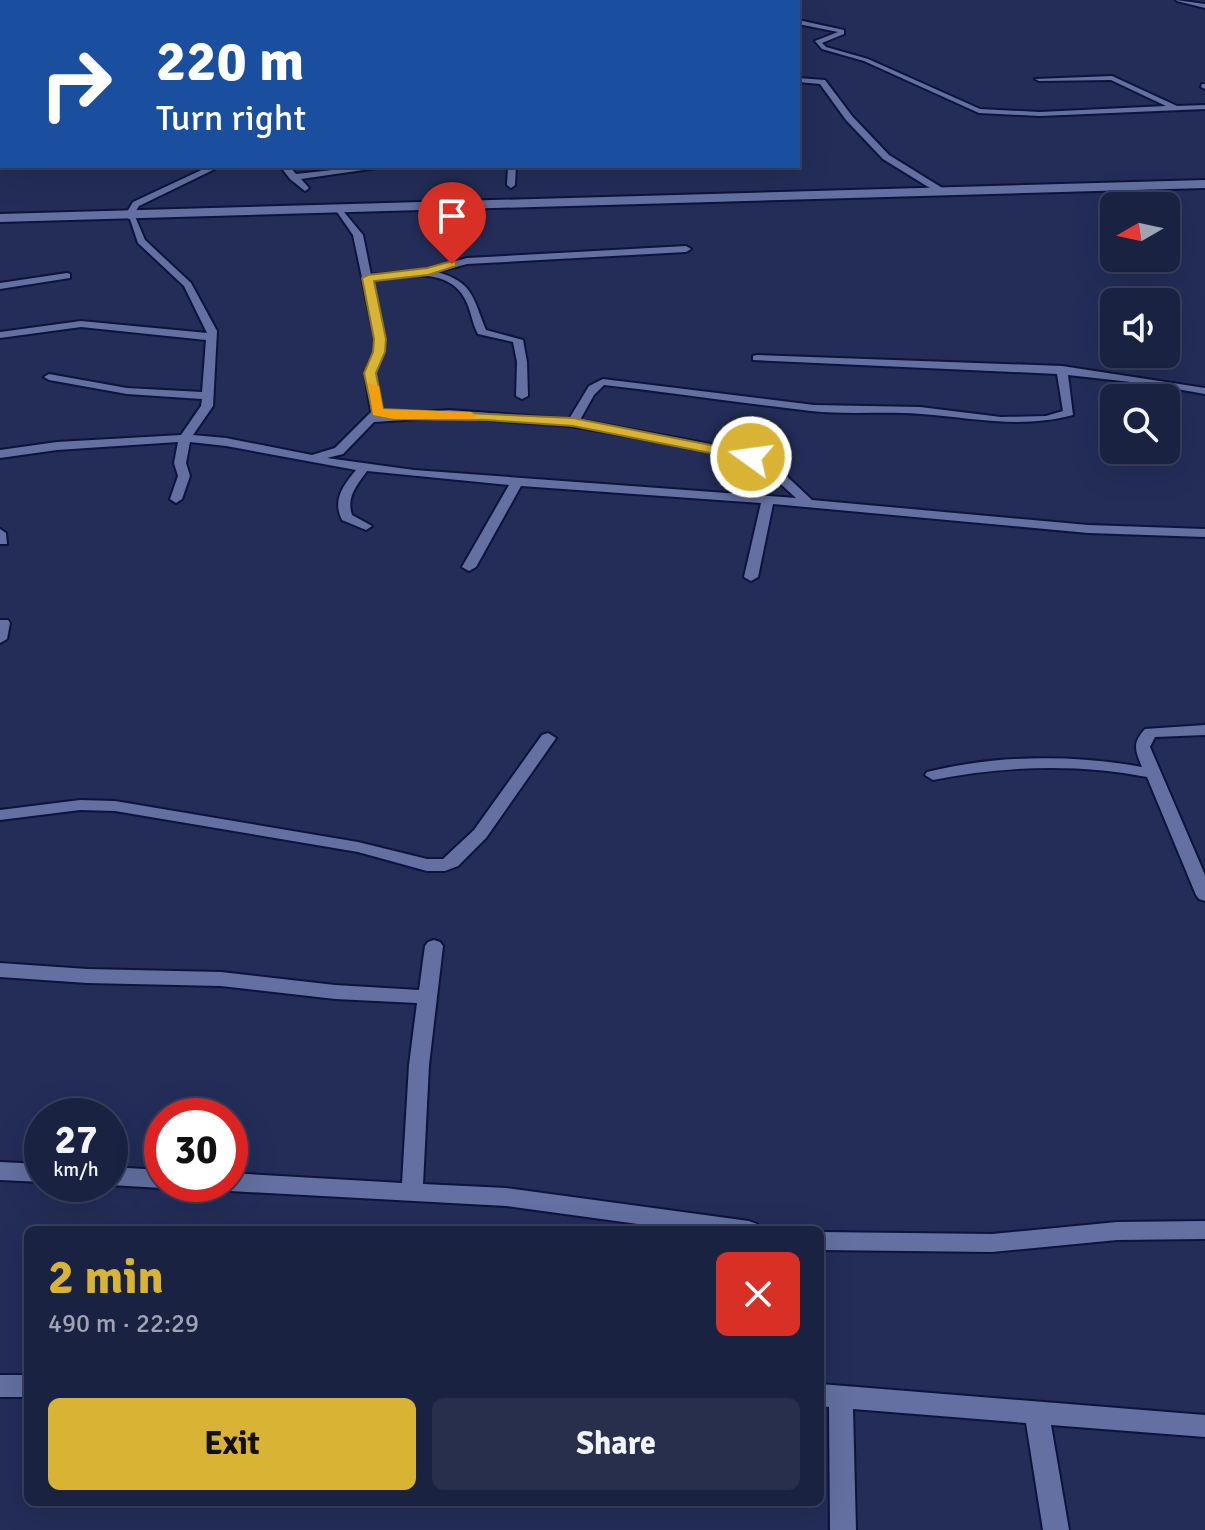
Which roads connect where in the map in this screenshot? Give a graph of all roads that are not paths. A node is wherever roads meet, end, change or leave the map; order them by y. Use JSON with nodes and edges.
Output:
{"nodes":[{"id":1,"x":485,"y":0,"type":"edge"},
{"id":2,"x":493,"y":0,"type":"edge"},
{"id":3,"x":1179,"y":0,"type":"edge"},
{"id":4,"x":1205,"y":6,"type":"edge"},
{"id":5,"x":800,"y":22,"type":"edge"},
{"id":6,"x":1039,"y":79,"type":"dead end"},
{"id":7,"x":800,"y":80,"type":"edge"},
{"id":8,"x":1205,"y":107,"type":"edge"},
{"id":9,"x":1177,"y":108,"type":"junction"},
{"id":10,"x":213,"y":168,"type":"dead end"},
{"id":11,"x":286,"y":168,"type":"edge"},
{"id":12,"x":373,"y":168,"type":"dead end"},
{"id":13,"x":512,"y":168,"type":"edge"},
{"id":14,"x":293,"y":177,"type":"junction"},
{"id":15,"x":1205,"y":184,"type":"edge"},
{"id":16,"x":511,"y":185,"type":"dead end"},
{"id":17,"x":305,"y":188,"type":"dead end"},
{"id":18,"x":941,"y":191,"type":"junction"},
{"id":19,"x":339,"y":209,"type":"junction"},
{"id":20,"x":130,"y":217,"type":"junction"},
{"id":21,"x":0,"y":218,"type":"edge"},
{"id":22,"x":686,"y":249,"type":"dead end"},
{"id":23,"x":428,"y":271,"type":"junction"},
{"id":24,"x":67,"y":276,"type":"dead end"},
{"id":25,"x":368,"y":278,"type":"junction"},
{"id":26,"x":0,"y":286,"type":"edge"},
{"id":27,"x":0,"y":335,"type":"edge"},
{"id":28,"x":212,"y":337,"type":"junction"},
{"id":29,"x":757,"y":358,"type":"dead end"},
{"id":30,"x":1062,"y":369,"type":"junction"},
{"id":31,"x":49,"y":377,"type":"dead end"},
{"id":32,"x":1205,"y":391,"type":"edge"},
{"id":33,"x":208,"y":396,"type":"junction"},
{"id":34,"x":522,"y":396,"type":"dead end"},
{"id":35,"x":375,"y":415,"type":"junction"},
{"id":36,"x":573,"y":422,"type":"junction"},
{"id":37,"x":185,"y":438,"type":"junction"},
{"id":38,"x":0,"y":454,"type":"edge"},
{"id":39,"x":339,"y":457,"type":"junction"},
{"id":40,"x":364,"y":467,"type":"junction"},
{"id":41,"x":518,"y":480,"type":"junction"},
{"id":42,"x":176,"y":499,"type":"dead end"},
{"id":43,"x":768,"y":500,"type":"junction"},
{"id":44,"x":808,"y":503,"type":"junction"},
{"id":45,"x":366,"y":526,"type":"dead end"},
{"id":46,"x":1205,"y":533,"type":"edge"},
{"id":47,"x":469,"y":567,"type":"dead end"},
{"id":48,"x":751,"y":577,"type":"dead end"},
{"id":49,"x":3,"y":623,"type":"dead end"},
{"id":50,"x":0,"y":639,"type":"edge"},
{"id":51,"x":1205,"y":730,"type":"edge"},
{"id":52,"x":548,"y":738,"type":"dead end"},
{"id":53,"x":1151,"y":768,"type":"junction"},
{"id":54,"x":933,"y":775,"type":"dead end"},
{"id":55,"x":0,"y":815,"type":"edge"},
{"id":56,"x":1205,"y":895,"type":"edge"},
{"id":57,"x":434,"y":946,"type":"dead end"},
{"id":58,"x":0,"y":970,"type":"edge"},
{"id":59,"x":427,"y":997,"type":"junction"},
{"id":60,"x":0,"y":1171,"type":"edge"},
{"id":61,"x":24,"y":1172,"type":"edge"},
{"id":62,"x":248,"y":1183,"type":"edge"},
{"id":63,"x":412,"y":1191,"type":"junction"},
{"id":64,"x":720,"y":1226,"type":"edge"},
{"id":65,"x":1205,"y":1230,"type":"edge"},
{"id":66,"x":824,"y":1241,"type":"edge"},
{"id":67,"x":0,"y":1386,"type":"edge"},
{"id":68,"x":24,"y":1386,"type":"edge"},
{"id":69,"x":831,"y":1396,"type":"edge"},
{"id":70,"x":1037,"y":1415,"type":"junction"},
{"id":71,"x":1205,"y":1426,"type":"edge"},
{"id":72,"x":843,"y":1530,"type":"edge"},
{"id":73,"x":1056,"y":1530,"type":"edge"}],
"edges":[{"from":1,"to":2,"type":"street"},
{"from":3,"to":4,"type":"street"},
{"from":5,"to":9,"type":"street"},
{"from":6,"to":9,"type":"street"},
{"from":7,"to":18,"type":"street"},
{"from":8,"to":9,"type":"street"},
{"from":10,"to":20,"type":"street"},
{"from":11,"to":14,"type":"street"},
{"from":12,"to":14,"type":"street"},
{"from":13,"to":16,"type":"street"},
{"from":14,"to":17,"type":"street"},
{"from":15,"to":18,"type":"street"},
{"from":18,"to":19,"type":"street"},
{"from":19,"to":20,"type":"street"},
{"from":19,"to":25,"type":"street"},
{"from":20,"to":21,"type":"street"},
{"from":20,"to":28,"type":"street"},
{"from":22,"to":23,"type":"street"},
{"from":23,"to":25,"type":"street"},
{"from":23,"to":34,"type":"street"},
{"from":24,"to":26,"type":"street"},
{"from":25,"to":35,"type":"street"},
{"from":27,"to":28,"type":"street"},
{"from":28,"to":33,"type":"street"},
{"from":29,"to":30,"type":"street"},
{"from":30,"to":32,"type":"street"},
{"from":30,"to":36,"type":"street"},
{"from":31,"to":33,"type":"street"},
{"from":33,"to":37,"type":"street"},
{"from":35,"to":36,"type":"street"},
{"from":35,"to":39,"type":"street"},
{"from":36,"to":44,"type":"street"},
{"from":37,"to":38,"type":"street"},
{"from":37,"to":39,"type":"street"},
{"from":37,"to":42,"type":"street"},
{"from":39,"to":40,"type":"street"},
{"from":40,"to":41,"type":"street"},
{"from":40,"to":45,"type":"street"},
{"from":41,"to":43,"type":"street"},
{"from":41,"to":47,"type":"street"},
{"from":43,"to":44,"type":"street"},
{"from":43,"to":48,"type":"street"},
{"from":44,"to":46,"type":"street"},
{"from":49,"to":50,"type":"street"},
{"from":51,"to":53,"type":"street"},
{"from":52,"to":55,"type":"street"},
{"from":53,"to":54,"type":"street"},
{"from":53,"to":56,"type":"street"},
{"from":57,"to":59,"type":"street"},
{"from":58,"to":59,"type":"street"},
{"from":59,"to":63,"type":"street"},
{"from":60,"to":61,"type":"street"},
{"from":62,"to":63,"type":"street"},
{"from":63,"to":64,"type":"street"},
{"from":65,"to":66,"type":"street"},
{"from":67,"to":68,"type":"street"},
{"from":69,"to":70,"type":"street"},
{"from":69,"to":72,"type":"street"},
{"from":70,"to":71,"type":"street"},
{"from":70,"to":73,"type":"street"}]}
